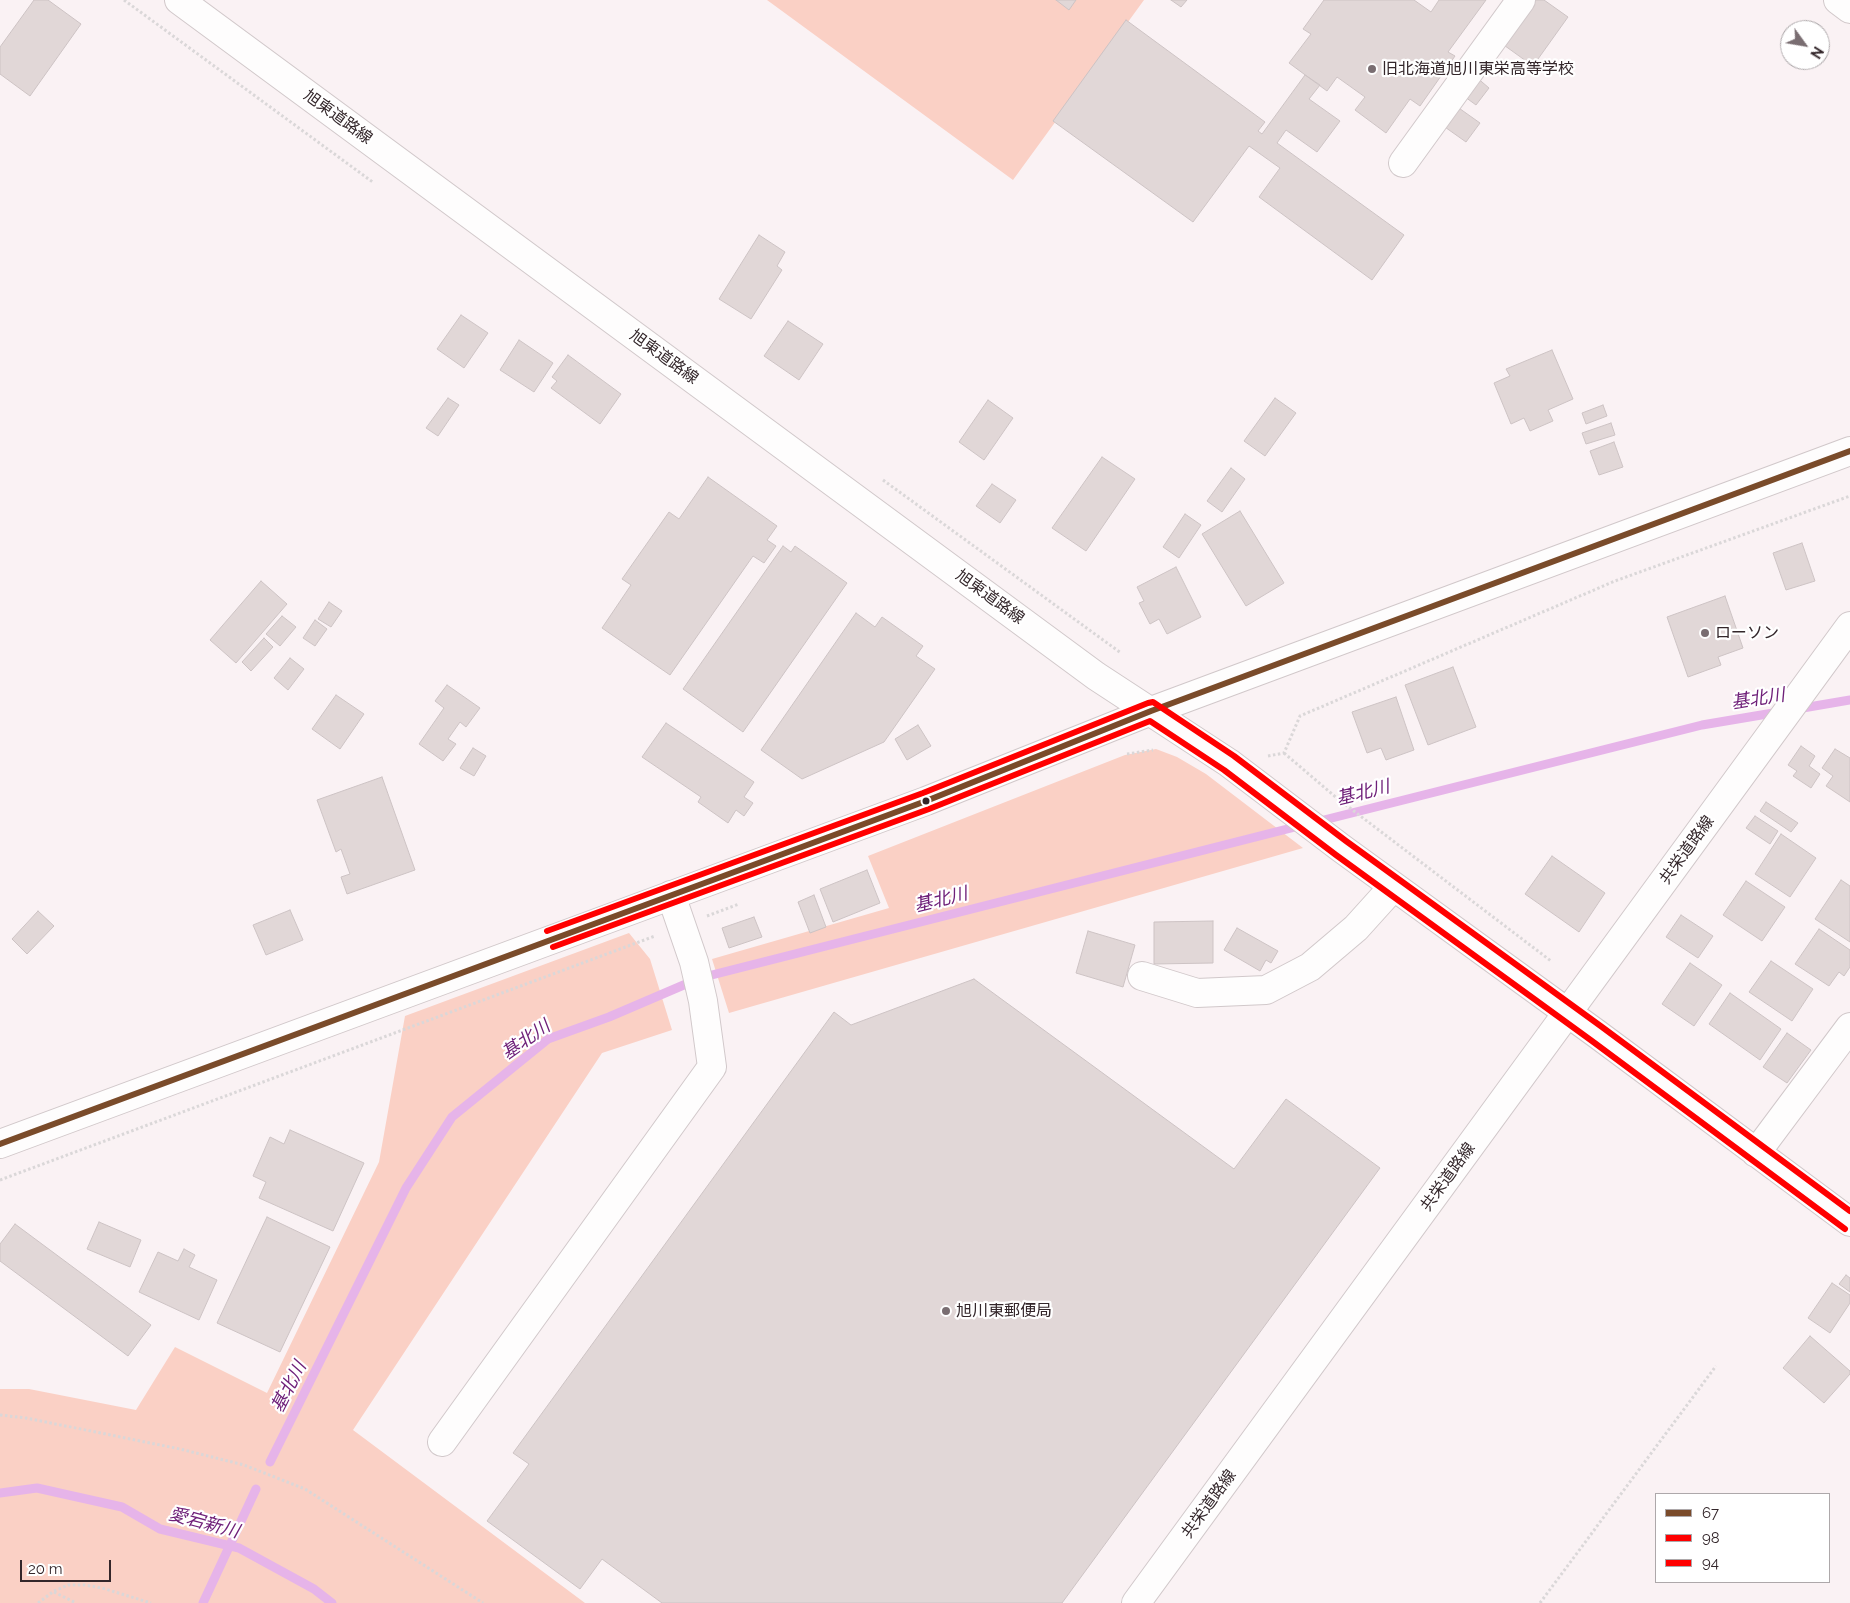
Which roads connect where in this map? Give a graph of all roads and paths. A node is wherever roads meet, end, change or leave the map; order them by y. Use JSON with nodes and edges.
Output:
{"nodes":[{"id":1,"x":179,"y":0,"type":"edge"},
{"id":2,"x":1521,"y":0,"type":"edge"},
{"id":3,"x":1838,"y":0,"type":"edge"},
{"id":4,"x":1850,"y":9,"type":"edge"},
{"id":5,"x":1403,"y":162,"type":"dead end"},
{"id":6,"x":1850,"y":451,"type":"edge"},
{"id":7,"x":1850,"y":496,"type":"edge"},
{"id":8,"x":1850,"y":626,"type":"edge"},
{"id":9,"x":1151,"y":711,"type":"junction"},
{"id":10,"x":1156,"y":750,"type":"dead end"},
{"id":11,"x":1284,"y":753,"type":"junction"},
{"id":12,"x":1125,"y":755,"type":"dead end"},
{"id":13,"x":1229,"y":762,"type":"junction"},
{"id":14,"x":1393,"y":887,"type":"junction"},
{"id":15,"x":671,"y":895,"type":"junction"},
{"id":16,"x":746,"y":902,"type":"dead end"},
{"id":17,"x":681,"y":926,"type":"junction"},
{"id":18,"x":1551,"y":961,"type":"dead end"},
{"id":19,"x":1142,"y":976,"type":"dead end"},
{"id":20,"x":1568,"y":1013,"type":"junction"},
{"id":21,"x":1850,"y":1027,"type":"edge"},
{"id":22,"x":0,"y":1144,"type":"edge"},
{"id":23,"x":1756,"y":1153,"type":"junction"},
{"id":24,"x":0,"y":1180,"type":"edge"},
{"id":25,"x":1850,"y":1222,"type":"edge"},
{"id":26,"x":1716,"y":1366,"type":"dead end"},
{"id":27,"x":0,"y":1415,"type":"edge"},
{"id":28,"x":442,"y":1442,"type":"dead end"},
{"id":29,"x":54,"y":1591,"type":"junction"},
{"id":30,"x":38,"y":1603,"type":"edge"},
{"id":31,"x":76,"y":1603,"type":"edge"},
{"id":32,"x":151,"y":1603,"type":"edge"},
{"id":33,"x":483,"y":1603,"type":"edge"},
{"id":34,"x":1136,"y":1603,"type":"edge"},
{"id":35,"x":1540,"y":1603,"type":"edge"}],
"edges":[{"from":1,"to":9,"type":"street","name":"旭東道路線"},
{"from":2,"to":5,"type":"street"},
{"from":3,"to":4,"type":"street"},
{"from":6,"to":9,"type":"street"},
{"from":7,"to":11,"type":"path"},
{"from":8,"to":20,"type":"street","name":"共栄道路線"},
{"from":9,"to":13,"type":"street","name":"旭東道路線"},
{"from":9,"to":15,"type":"street"},
{"from":10,"to":12,"type":"path"},
{"from":11,"to":13,"type":"path"},
{"from":11,"to":18,"type":"path"},
{"from":13,"to":14,"type":"street","name":"旭東道路線"},
{"from":14,"to":19,"type":"street"},
{"from":14,"to":20,"type":"street","name":"旭東道路線"},
{"from":15,"to":17,"type":"street"},
{"from":15,"to":22,"type":"street"},
{"from":16,"to":17,"type":"path"},
{"from":17,"to":24,"type":"path"},
{"from":17,"to":28,"type":"street"},
{"from":20,"to":23,"type":"street","name":"旭東道路線"},
{"from":20,"to":34,"type":"street","name":"共栄道路線"},
{"from":21,"to":23,"type":"street"},
{"from":23,"to":25,"type":"street","name":"旭東道路線"},
{"from":26,"to":35,"type":"path"},
{"from":27,"to":33,"type":"path"},
{"from":29,"to":30,"type":"path"},
{"from":29,"to":31,"type":"path"},
{"from":29,"to":32,"type":"path"}]}
